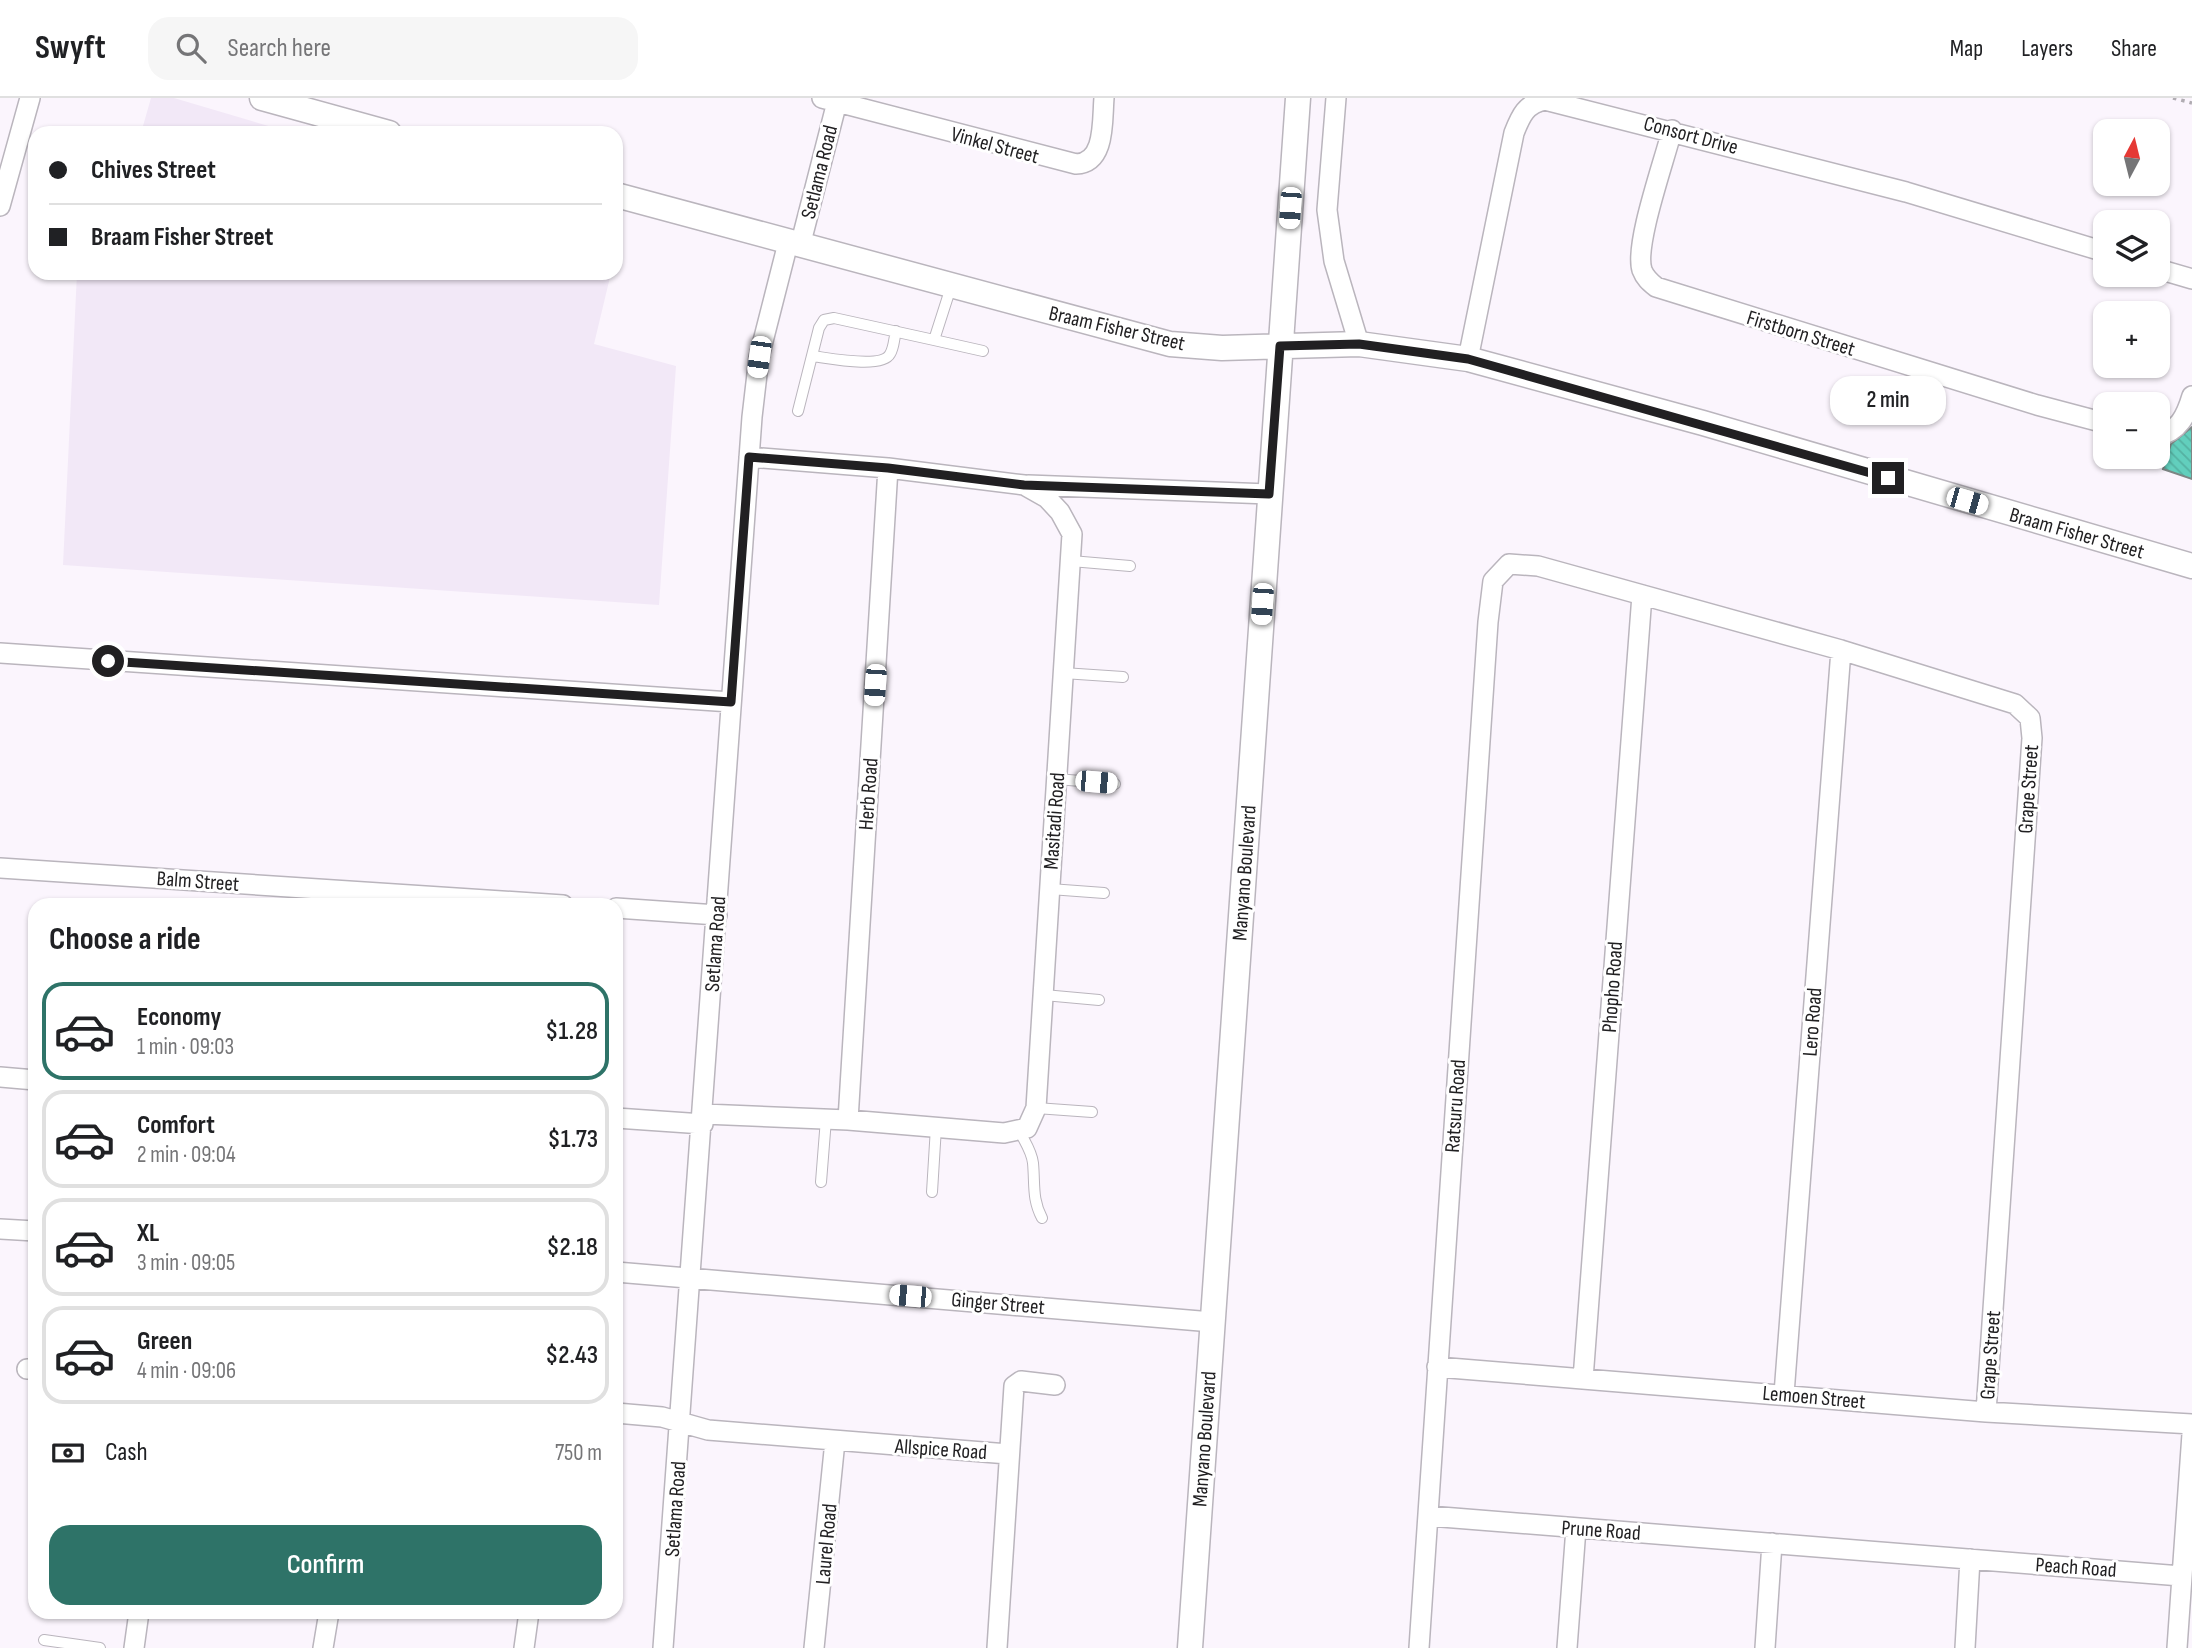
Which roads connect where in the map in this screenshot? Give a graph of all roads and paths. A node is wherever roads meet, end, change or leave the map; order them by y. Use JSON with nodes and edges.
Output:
{"nodes":[{"id":1,"x":30,"y":98,"type":"edge"},
{"id":2,"x":262,"y":98,"type":"edge"},
{"id":3,"x":1104,"y":98,"type":"edge"},
{"id":4,"x":1298,"y":98,"type":"edge"},
{"id":5,"x":1336,"y":98,"type":"edge"},
{"id":6,"x":2173,"y":98,"type":"edge"},
{"id":7,"x":832,"y":99,"type":"edge"},
{"id":8,"x":2192,"y":103,"type":"edge"},
{"id":9,"x":364,"y":126,"type":"edge"},
{"id":10,"x":1672,"y":130,"type":"junction"},
{"id":11,"x":623,"y":197,"type":"edge"},
{"id":12,"x":0,"y":206,"type":"edge"},
{"id":13,"x":794,"y":244,"type":"junction"},
{"id":14,"x":2093,"y":248,"type":"edge"},
{"id":15,"x":2170,"y":273,"type":"edge"},
{"id":16,"x":2192,"y":279,"type":"edge"},
{"id":17,"x":951,"y":286,"type":"junction"},
{"id":18,"x":896,"y":331,"type":"junction"},
{"id":19,"x":934,"y":340,"type":"junction"},
{"id":20,"x":1359,"y":344,"type":"junction"},
{"id":21,"x":1280,"y":346,"type":"junction"},
{"id":22,"x":983,"y":351,"type":"dead end"},
{"id":23,"x":812,"y":356,"type":"junction"},
{"id":24,"x":1468,"y":359,"type":"junction"},
{"id":25,"x":2192,"y":396,"type":"edge"},
{"id":26,"x":798,"y":411,"type":"dead end"},
{"id":27,"x":2093,"y":421,"type":"edge"},
{"id":28,"x":2170,"y":432,"type":"edge"},
{"id":29,"x":749,"y":457,"type":"junction"},
{"id":30,"x":888,"y":468,"type":"junction"},
{"id":31,"x":1024,"y":485,"type":"junction"},
{"id":32,"x":1269,"y":494,"type":"junction"},
{"id":33,"x":1070,"y":561,"type":"junction"},
{"id":34,"x":1130,"y":566,"type":"dead end"},
{"id":35,"x":2192,"y":566,"type":"edge"},
{"id":36,"x":1503,"y":567,"type":"joint"},
{"id":37,"x":1642,"y":595,"type":"junction"},
{"id":38,"x":1841,"y":650,"type":"junction"},
{"id":39,"x":0,"y":653,"type":"edge"},
{"id":40,"x":1063,"y":673,"type":"junction"},
{"id":41,"x":1123,"y":677,"type":"dead end"},
{"id":42,"x":731,"y":702,"type":"junction"},
{"id":43,"x":1057,"y":779,"type":"junction"},
{"id":44,"x":1115,"y":784,"type":"dead end"},
{"id":45,"x":0,"y":868,"type":"edge"},
{"id":46,"x":1050,"y":889,"type":"junction"},
{"id":47,"x":1104,"y":893,"type":"dead end"},
{"id":48,"x":457,"y":898,"type":"edge"},
{"id":49,"x":623,"y":908,"type":"edge"},
{"id":50,"x":717,"y":915,"type":"junction"},
{"id":51,"x":1044,"y":995,"type":"junction"},
{"id":52,"x":1099,"y":1000,"type":"dead end"},
{"id":53,"x":0,"y":1077,"type":"edge"},
{"id":54,"x":28,"y":1079,"type":"edge"},
{"id":55,"x":1036,"y":1108,"type":"junction"},
{"id":56,"x":1091,"y":1112,"type":"dead end"},
{"id":57,"x":623,"y":1118,"type":"edge"},
{"id":58,"x":703,"y":1119,"type":"junction"},
{"id":59,"x":826,"y":1119,"type":"junction"},
{"id":60,"x":848,"y":1120,"type":"junction"},
{"id":61,"x":936,"y":1127,"type":"junction"},
{"id":62,"x":1020,"y":1132,"type":"junction"},
{"id":63,"x":821,"y":1182,"type":"dead end"},
{"id":64,"x":932,"y":1192,"type":"dead end"},
{"id":65,"x":1042,"y":1218,"type":"dead end"},
{"id":66,"x":0,"y":1229,"type":"edge"},
{"id":67,"x":28,"y":1231,"type":"edge"},
{"id":68,"x":623,"y":1272,"type":"edge"},
{"id":69,"x":690,"y":1277,"type":"junction"},
{"id":70,"x":1212,"y":1322,"type":"junction"},
{"id":71,"x":1437,"y":1367,"type":"junction"},
{"id":72,"x":1583,"y":1378,"type":"junction"},
{"id":73,"x":1055,"y":1385,"type":"dead end"},
{"id":74,"x":1784,"y":1394,"type":"junction"},
{"id":75,"x":1986,"y":1412,"type":"junction"},
{"id":76,"x":623,"y":1414,"type":"edge"},
{"id":77,"x":681,"y":1423,"type":"junction"},
{"id":78,"x":2192,"y":1424,"type":"edge"},
{"id":79,"x":2192,"y":1434,"type":"edge"},
{"id":80,"x":835,"y":1441,"type":"junction"},
{"id":81,"x":1008,"y":1454,"type":"junction"},
{"id":82,"x":1429,"y":1516,"type":"junction"},
{"id":83,"x":1576,"y":1528,"type":"junction"},
{"id":84,"x":1772,"y":1543,"type":"junction"},
{"id":85,"x":1865,"y":1551,"type":"joint"},
{"id":86,"x":1970,"y":1559,"type":"junction"},
{"id":87,"x":2181,"y":1576,"type":"junction"},
{"id":88,"x":138,"y":1619,"type":"edge"},
{"id":89,"x":328,"y":1619,"type":"edge"},
{"id":90,"x":528,"y":1619,"type":"edge"},
{"id":91,"x":44,"y":1640,"type":"dead end"},
{"id":92,"x":100,"y":1648,"type":"edge"},
{"id":93,"x":134,"y":1648,"type":"edge"},
{"id":94,"x":323,"y":1648,"type":"edge"},
{"id":95,"x":524,"y":1648,"type":"edge"},
{"id":96,"x":663,"y":1648,"type":"edge"},
{"id":97,"x":814,"y":1648,"type":"edge"},
{"id":98,"x":997,"y":1648,"type":"edge"},
{"id":99,"x":1189,"y":1648,"type":"edge"},
{"id":100,"x":1419,"y":1648,"type":"edge"},
{"id":101,"x":1567,"y":1648,"type":"edge"},
{"id":102,"x":1765,"y":1648,"type":"edge"},
{"id":103,"x":1965,"y":1648,"type":"edge"},
{"id":104,"x":2177,"y":1648,"type":"edge"}],
"edges":[{"from":1,"to":12,"type":"street"},
{"from":2,"to":9,"type":"street"},
{"from":3,"to":7,"type":"street","name":"Vinkel Street"},
{"from":4,"to":21,"type":"street","name":"Manyano Boulevard"},
{"from":5,"to":20,"type":"street"},
{"from":6,"to":8,"type":"path"},
{"from":7,"to":13,"type":"street","name":"Setlama Road"},
{"from":10,"to":14,"type":"street","name":"Consort Drive"},
{"from":10,"to":24,"type":"street","name":"Consort Drive"},
{"from":10,"to":27,"type":"street","name":"Firstborn Street"},
{"from":11,"to":13,"type":"street","name":"Braam Fisher Street"},
{"from":13,"to":17,"type":"street","name":"Braam Fisher Street"},
{"from":13,"to":29,"type":"street","name":"Setlama Road"},
{"from":15,"to":16,"type":"street"},
{"from":17,"to":19,"type":"lane"},
{"from":17,"to":21,"type":"street","name":"Braam Fisher Street"},
{"from":18,"to":19,"type":"lane"},
{"from":18,"to":23,"type":"lane"},
{"from":18,"to":23,"type":"lane"},
{"from":19,"to":22,"type":"lane"},
{"from":20,"to":21,"type":"street","name":"Braam Fisher Street"},
{"from":20,"to":24,"type":"street","name":"Braam Fisher Street"},
{"from":21,"to":32,"type":"street","name":"Manyano Boulevard"},
{"from":23,"to":26,"type":"lane"},
{"from":24,"to":35,"type":"street","name":"Braam Fisher Street"},
{"from":25,"to":28,"type":"street"},
{"from":29,"to":30,"type":"street","name":"Masitadi Road"},
{"from":29,"to":42,"type":"street","name":"Setlama Road"},
{"from":30,"to":31,"type":"street","name":"Masitadi Road"},
{"from":30,"to":60,"type":"street","name":"Herb Road"},
{"from":31,"to":32,"type":"street"},
{"from":31,"to":33,"type":"street","name":"Masitadi Road"},
{"from":32,"to":70,"type":"street","name":"Manyano Boulevard"},
{"from":33,"to":34,"type":"lane"},
{"from":33,"to":40,"type":"street","name":"Masitadi Road"},
{"from":36,"to":37,"type":"street","name":"Grape Street"},
{"from":36,"to":71,"type":"street","name":"Ratsuru Road"},
{"from":37,"to":38,"type":"street","name":"Grape Street"},
{"from":37,"to":72,"type":"street","name":"Phopho Road"},
{"from":38,"to":74,"type":"street","name":"Lero Road"},
{"from":38,"to":75,"type":"street","name":"Grape Street"},
{"from":39,"to":42,"type":"street"},
{"from":40,"to":41,"type":"lane"},
{"from":40,"to":43,"type":"street","name":"Masitadi Road"},
{"from":42,"to":50,"type":"street","name":"Setlama Road"},
{"from":43,"to":44,"type":"lane"},
{"from":43,"to":46,"type":"street","name":"Masitadi Road"},
{"from":45,"to":48,"type":"street","name":"Balm Street"},
{"from":46,"to":47,"type":"lane"},
{"from":46,"to":51,"type":"street","name":"Masitadi Road"},
{"from":49,"to":50,"type":"street"},
{"from":50,"to":58,"type":"street","name":"Setlama Road"},
{"from":51,"to":52,"type":"lane"},
{"from":51,"to":55,"type":"street","name":"Masitadi Road"},
{"from":53,"to":54,"type":"street"},
{"from":55,"to":56,"type":"lane"},
{"from":55,"to":62,"type":"street","name":"Masitadi Road"},
{"from":57,"to":58,"type":"street"},
{"from":58,"to":59,"type":"street"},
{"from":58,"to":69,"type":"street","name":"Setlama Road"},
{"from":59,"to":60,"type":"street"},
{"from":59,"to":63,"type":"lane"},
{"from":60,"to":61,"type":"street"},
{"from":61,"to":62,"type":"street"},
{"from":61,"to":64,"type":"lane"},
{"from":62,"to":65,"type":"lane"},
{"from":66,"to":67,"type":"street"},
{"from":68,"to":69,"type":"street","name":"Ginger Street"},
{"from":69,"to":70,"type":"street","name":"Ginger Street"},
{"from":69,"to":77,"type":"street","name":"Setlama Road"},
{"from":70,"to":99,"type":"street","name":"Manyano Boulevard"},
{"from":71,"to":72,"type":"street","name":"Lemoen Street"},
{"from":71,"to":82,"type":"street","name":"Ratsuru Road"},
{"from":72,"to":74,"type":"street","name":"Lemoen Street"},
{"from":73,"to":81,"type":"street"},
{"from":74,"to":75,"type":"street","name":"Lemoen Street"},
{"from":75,"to":78,"type":"street","name":"Lemoen Street"},
{"from":76,"to":77,"type":"street","name":"Allspice Road"},
{"from":77,"to":80,"type":"street","name":"Allspice Road"},
{"from":77,"to":96,"type":"street","name":"Setlama Road"},
{"from":79,"to":87,"type":"street"},
{"from":80,"to":81,"type":"street","name":"Allspice Road"},
{"from":80,"to":97,"type":"street","name":"Laurel Road"},
{"from":81,"to":98,"type":"street","name":"Allspice Road"},
{"from":82,"to":83,"type":"street","name":"Prune Road"},
{"from":82,"to":100,"type":"street","name":"Ratsuru Road"},
{"from":83,"to":84,"type":"street","name":"Prune Road"},
{"from":83,"to":101,"type":"street"},
{"from":84,"to":85,"type":"street","name":"Prune Road"},
{"from":84,"to":102,"type":"street"},
{"from":85,"to":86,"type":"street","name":"Peach Road"},
{"from":86,"to":87,"type":"street","name":"Peach Road"},
{"from":86,"to":103,"type":"street"},
{"from":87,"to":104,"type":"street"},
{"from":88,"to":93,"type":"street"},
{"from":89,"to":94,"type":"street"},
{"from":90,"to":95,"type":"street"},
{"from":91,"to":92,"type":"lane"}]}
